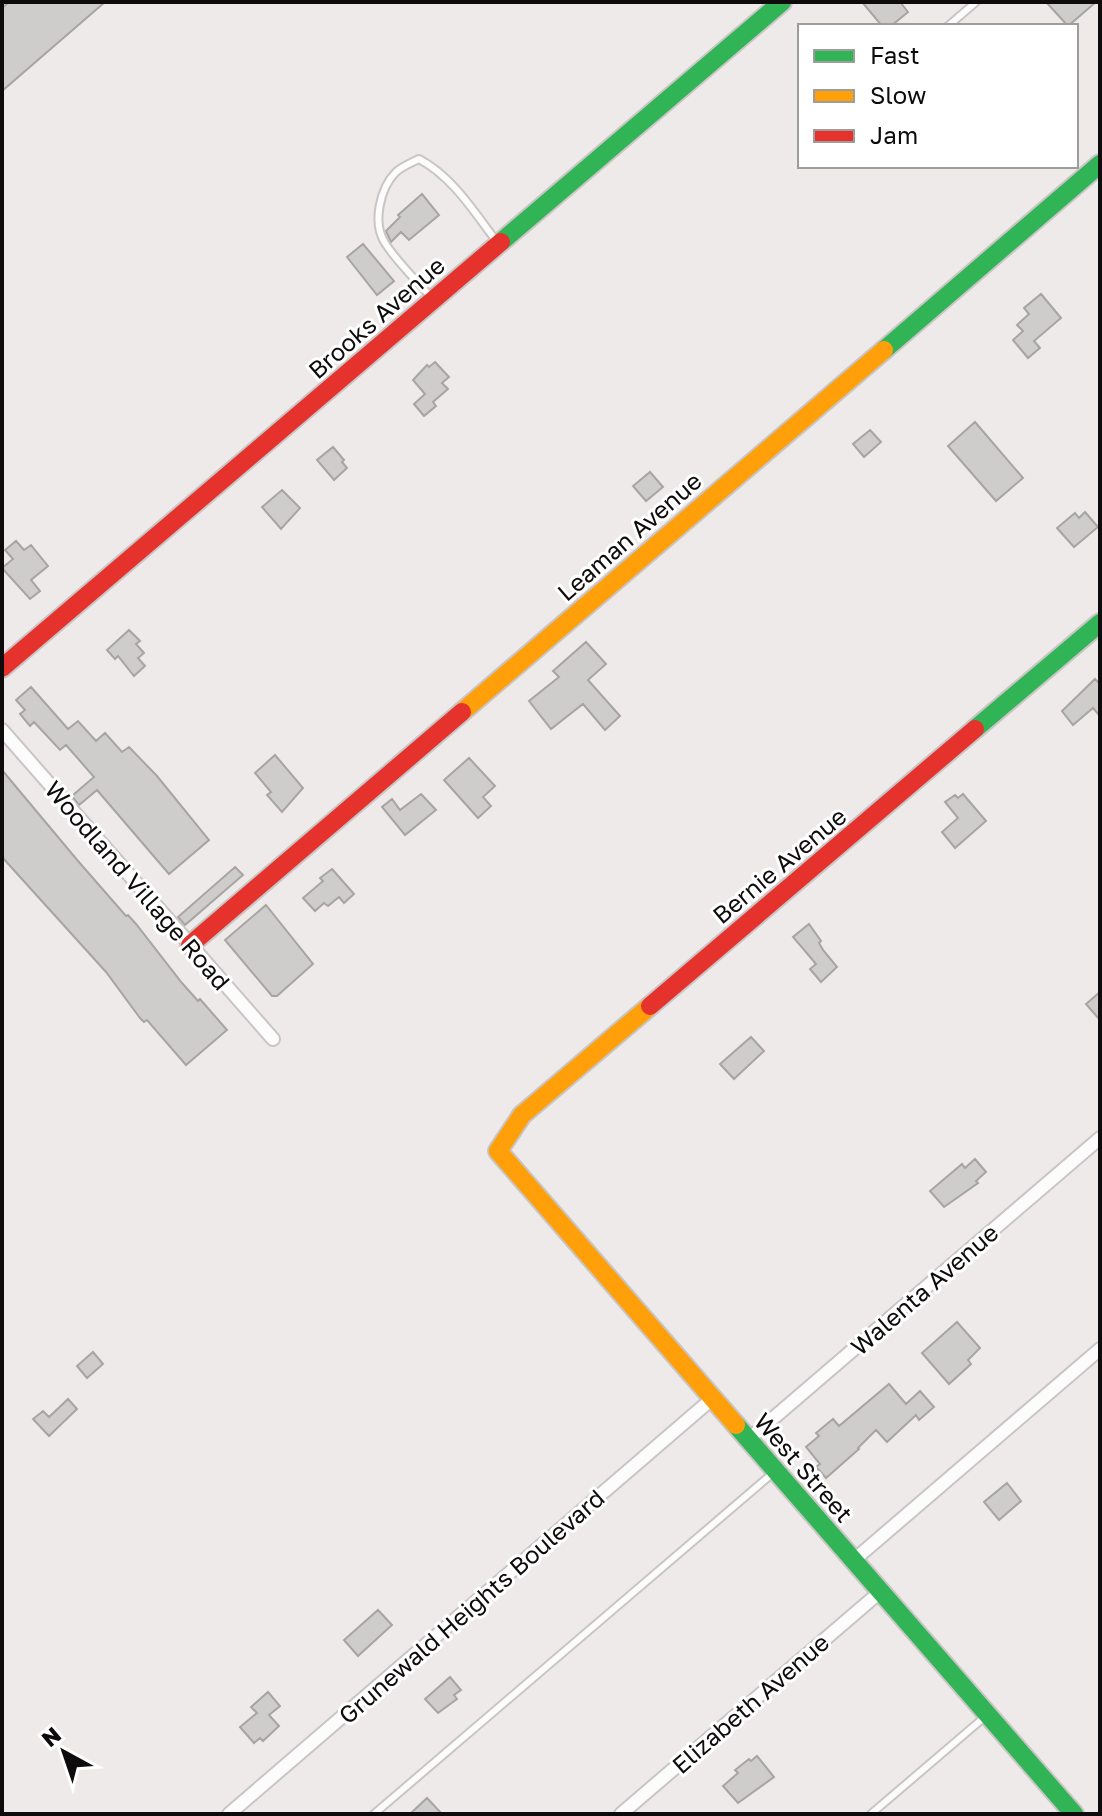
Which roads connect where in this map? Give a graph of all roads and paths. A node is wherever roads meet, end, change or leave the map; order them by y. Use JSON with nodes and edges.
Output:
{"nodes":[{"id":1,"x":782,"y":2,"type":"edge"},
{"id":2,"x":976,"y":2,"type":"edge"},
{"id":3,"x":950,"y":24,"type":"edge"},
{"id":4,"x":1100,"y":164,"type":"edge"},
{"id":5,"x":498,"y":244,"type":"junction"},
{"id":6,"x":433,"y":300,"type":"junction"},
{"id":7,"x":1100,"y":623,"type":"edge"},
{"id":8,"x":2,"y":668,"type":"edge"},
{"id":9,"x":2,"y":730,"type":"edge"},
{"id":10,"x":190,"y":945,"type":"junction"},
{"id":11,"x":273,"y":1039,"type":"dead end"},
{"id":12,"x":1100,"y":1138,"type":"edge"},
{"id":13,"x":498,"y":1151,"type":"joint"},
{"id":14,"x":1100,"y":1349,"type":"edge"},
{"id":15,"x":713,"y":1398,"type":"junction"},
{"id":16,"x":749,"y":1439,"type":"junction"},
{"id":17,"x":776,"y":1471,"type":"junction"},
{"id":18,"x":854,"y":1560,"type":"junction"},
{"id":19,"x":880,"y":1592,"type":"junction"},
{"id":20,"x":988,"y":1715,"type":"junction"},
{"id":21,"x":229,"y":1814,"type":"edge"},
{"id":22,"x":374,"y":1814,"type":"edge"},
{"id":23,"x":621,"y":1814,"type":"edge"},
{"id":24,"x":871,"y":1814,"type":"edge"},
{"id":25,"x":1074,"y":1814,"type":"edge"}],
"edges":[{"from":1,"to":5,"type":"street","name":"Brooks Avenue"},
{"from":2,"to":3,"type":"lane"},
{"from":4,"to":10,"type":"street","name":"Leaman Avenue"},
{"from":5,"to":6,"type":"street","name":"Brooks Avenue"},
{"from":5,"to":6,"type":"lane"},
{"from":6,"to":8,"type":"street","name":"Brooks Avenue"},
{"from":7,"to":13,"type":"street","name":"Bernie Avenue"},
{"from":9,"to":10,"type":"street","name":"Woodland Village Road"},
{"from":10,"to":11,"type":"street","name":"Woodland Village Road"},
{"from":12,"to":16,"type":"street","name":"Walenta Avenue"},
{"from":13,"to":15,"type":"street","name":"West Street"},
{"from":14,"to":18,"type":"street"},
{"from":15,"to":16,"type":"street","name":"West Street"},
{"from":15,"to":21,"type":"street","name":"Grunewald Heights Boulevard"},
{"from":16,"to":17,"type":"street","name":"West Street"},
{"from":17,"to":18,"type":"street","name":"West Street"},
{"from":17,"to":22,"type":"lane"},
{"from":18,"to":19,"type":"street","name":"West Street"},
{"from":19,"to":20,"type":"street","name":"West Street"},
{"from":19,"to":23,"type":"street","name":"Elizabeth Avenue"},
{"from":20,"to":24,"type":"lane"},
{"from":20,"to":25,"type":"street","name":"West Street"}]}
